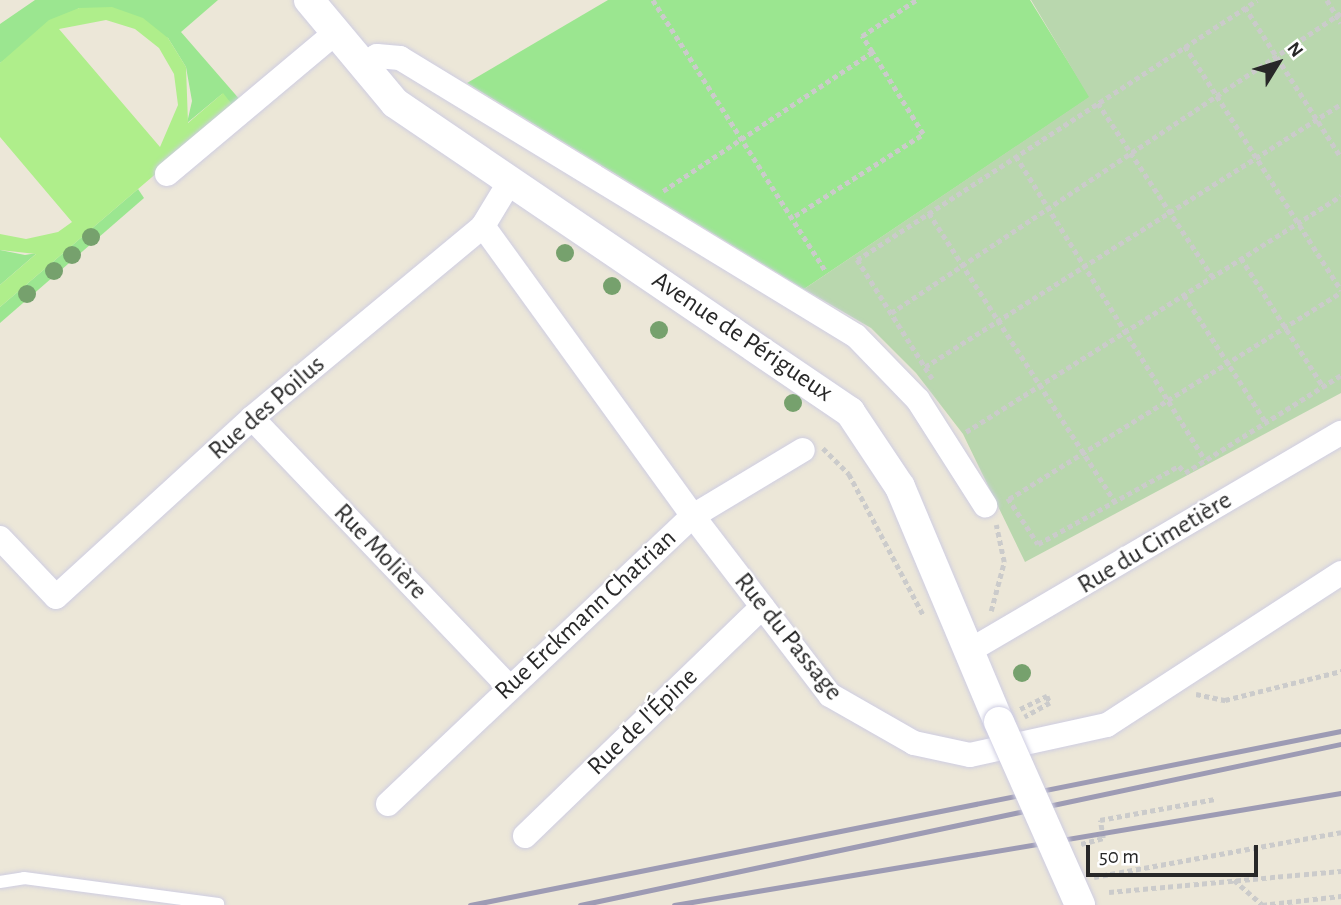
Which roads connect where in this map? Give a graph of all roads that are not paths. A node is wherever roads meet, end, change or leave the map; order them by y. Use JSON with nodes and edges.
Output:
{"nodes":[{"id":1,"x":309,"y":0,"type":"edge"},
{"id":2,"x":336,"y":33,"type":"junction"},
{"id":3,"x":363,"y":66,"type":"junction"},
{"id":4,"x":167,"y":174,"type":"dead end"},
{"id":5,"x":509,"y":183,"type":"junction"},
{"id":6,"x":483,"y":226,"type":"junction"},
{"id":7,"x":252,"y":418,"type":"junction"},
{"id":8,"x":1341,"y":433,"type":"edge"},
{"id":9,"x":803,"y":450,"type":"road end"},
{"id":10,"x":985,"y":505,"type":"road end"},
{"id":11,"x":693,"y":516,"type":"junction"},
{"id":12,"x":0,"y":538,"type":"edge"},
{"id":13,"x":1341,"y":573,"type":"edge"},
{"id":14,"x":762,"y":607,"type":"junction"},
{"id":15,"x":970,"y":651,"type":"junction"},
{"id":16,"x":508,"y":687,"type":"junction"},
{"id":17,"x":388,"y":804,"type":"dead end"},
{"id":18,"x":525,"y":836,"type":"dead end"},
{"id":19,"x":0,"y":882,"type":"edge"},
{"id":20,"x":218,"y":904,"type":"edge"},
{"id":21,"x":1080,"y":905,"type":"edge"}],
"edges":[{"from":1,"to":2,"type":"street","name":"Avenue de Périgueux"},
{"from":2,"to":3,"type":"street","name":"Avenue de Périgueux"},
{"from":2,"to":4,"type":"street"},
{"from":3,"to":5,"type":"street","name":"Avenue de Périgueux"},
{"from":3,"to":10,"type":"street"},
{"from":5,"to":6,"type":"street"},
{"from":5,"to":15,"type":"street","name":"Avenue de Périgueux"},
{"from":6,"to":7,"type":"street","name":"Rue des Poilus"},
{"from":6,"to":11,"type":"street","name":"Rue du Passage"},
{"from":7,"to":12,"type":"street","name":"Rue des Poilus"},
{"from":7,"to":16,"type":"street","name":"Rue Molière"},
{"from":8,"to":15,"type":"street","name":"Rue du Cimetière"},
{"from":9,"to":11,"type":"street","name":"Rue Erckmann Chatrian"},
{"from":11,"to":14,"type":"street","name":"Rue du Passage"},
{"from":11,"to":16,"type":"street","name":"Rue Erckmann Chatrian"},
{"from":13,"to":14,"type":"street","name":"Rue du Passage"},
{"from":14,"to":18,"type":"street","name":"Rue de l'Épine"},
{"from":15,"to":21,"type":"street","name":"Avenue de Périgueux","bridge":true},
{"from":16,"to":17,"type":"street","name":"Rue Erckmann Chatrian"},
{"from":19,"to":20,"type":"lane"}]}
